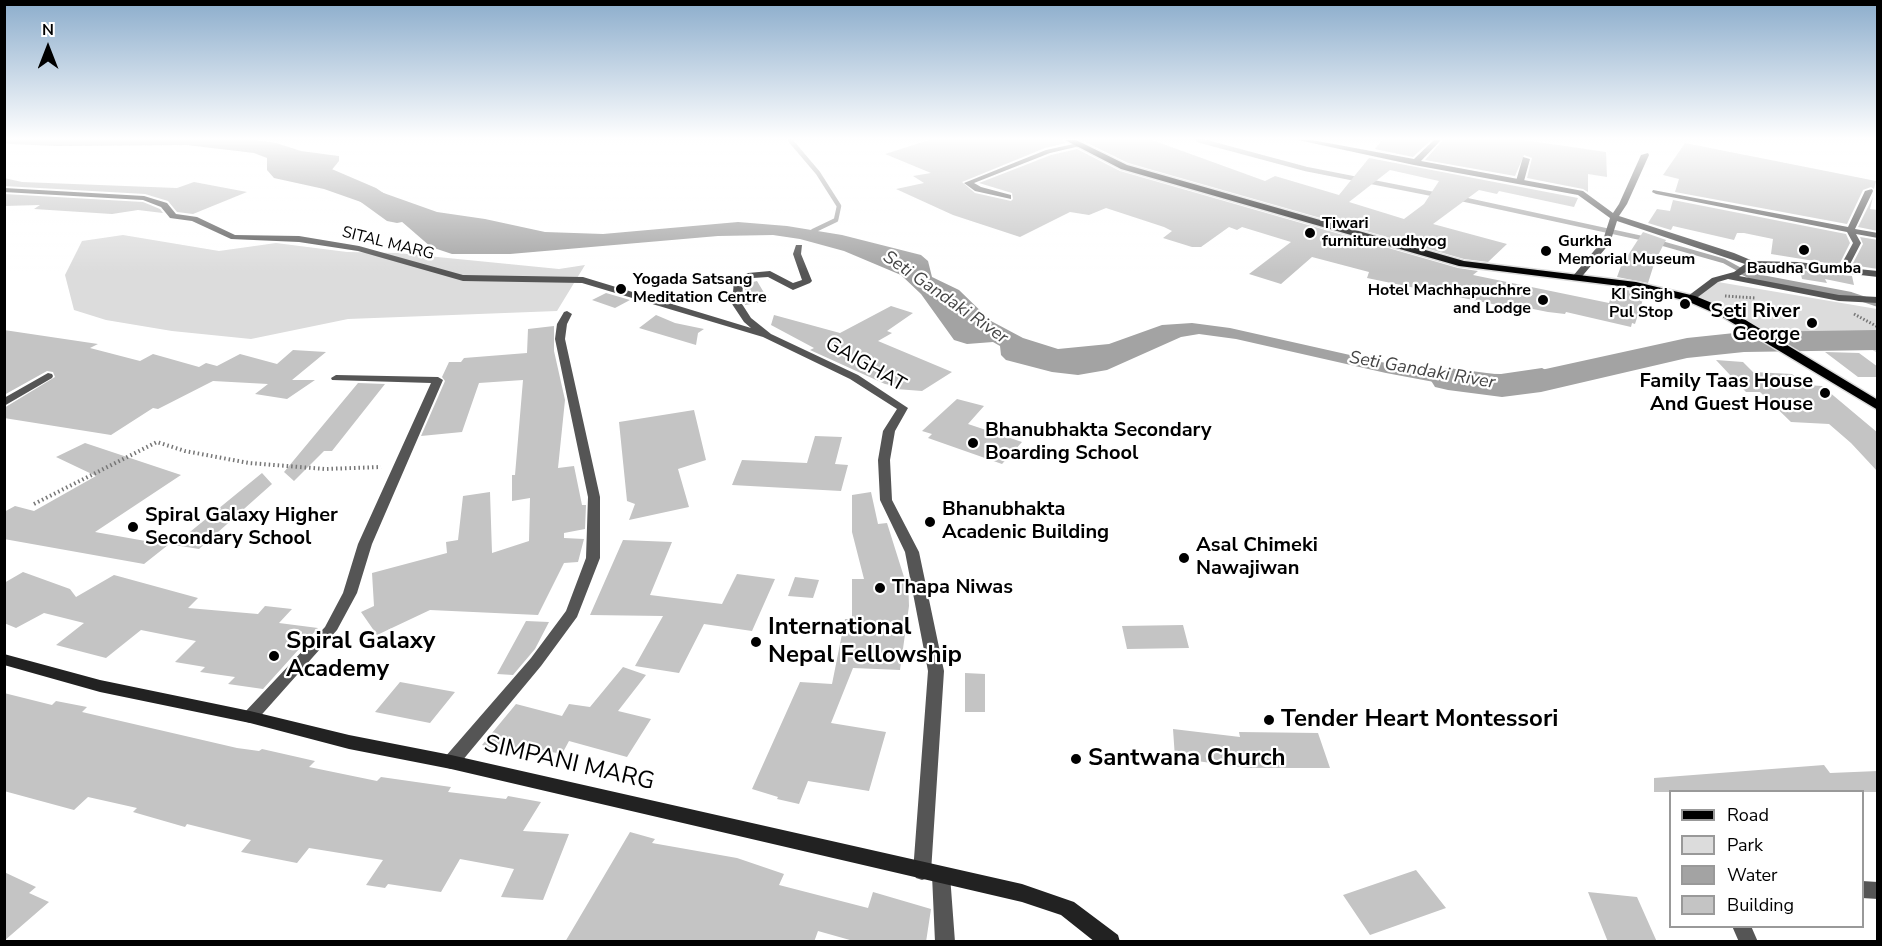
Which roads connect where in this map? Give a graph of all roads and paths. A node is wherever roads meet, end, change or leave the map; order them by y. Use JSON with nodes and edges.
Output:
{"nodes":[{"id":1,"x":970,"y":184,"type":"edge"},
{"id":2,"x":1182,"y":184,"type":"edge"},
{"id":3,"x":1536,"y":184,"type":"edge"},
{"id":4,"x":1632,"y":184,"type":"edge"},
{"id":5,"x":4,"y":190,"type":"edge"},
{"id":6,"x":1869,"y":191,"type":"dead end"},
{"id":7,"x":1656,"y":192,"type":"dead end"},
{"id":8,"x":1008,"y":197,"type":"dead end"},
{"id":9,"x":1614,"y":219,"type":"junction"},
{"id":10,"x":1850,"y":231,"type":"junction"},
{"id":11,"x":1878,"y":236,"type":"edge"},
{"id":12,"x":799,"y":247,"type":"dead end"},
{"id":13,"x":1750,"y":265,"type":"junction"},
{"id":14,"x":1843,"y":269,"type":"junction"},
{"id":15,"x":1878,"y":274,"type":"edge"},
{"id":16,"x":1726,"y":277,"type":"junction"},
{"id":17,"x":1576,"y":278,"type":"junction"},
{"id":18,"x":1691,"y":298,"type":"junction"},
{"id":19,"x":1878,"y":300,"type":"edge"},
{"id":20,"x":567,"y":315,"type":"dead end"},
{"id":21,"x":1864,"y":318,"type":"dead end"},
{"id":22,"x":1878,"y":327,"type":"edge"},
{"id":23,"x":768,"y":336,"type":"junction"},
{"id":24,"x":48,"y":376,"type":"dead end"},
{"id":25,"x":336,"y":378,"type":"dead end"},
{"id":26,"x":4,"y":403,"type":"edge"},
{"id":27,"x":1878,"y":406,"type":"edge"},
{"id":28,"x":400,"y":466,"type":"junction"},
{"id":29,"x":34,"y":504,"type":"dead end"},
{"id":30,"x":4,"y":659,"type":"edge"},
{"id":31,"x":250,"y":717,"type":"junction"},
{"id":32,"x":452,"y":762,"type":"junction"},
{"id":33,"x":922,"y":872,"type":"junction"},
{"id":34,"x":941,"y":876,"type":"junction"},
{"id":35,"x":1742,"y":928,"type":"edge"},
{"id":36,"x":945,"y":942,"type":"edge"},
{"id":37,"x":1111,"y":942,"type":"edge"},
{"id":38,"x":1749,"y":942,"type":"edge"}],
"edges":[{"from":1,"to":8,"type":"street"},
{"from":2,"to":17,"type":"main road"},
{"from":3,"to":9,"type":"street"},
{"from":4,"to":9,"type":"street"},
{"from":5,"to":23,"type":"street","name":"SITAL MARG"},
{"from":6,"to":10,"type":"street"},
{"from":7,"to":10,"type":"street"},
{"from":9,"to":13,"type":"street"},
{"from":9,"to":17,"type":"street"},
{"from":10,"to":11,"type":"street"},
{"from":10,"to":14,"type":"street"},
{"from":12,"to":23,"type":"street","name":"GAIGHAT"},
{"from":13,"to":14,"type":"street"},
{"from":13,"to":16,"type":"street"},
{"from":14,"to":15,"type":"street"},
{"from":16,"to":18,"type":"street"},
{"from":16,"to":19,"type":"street"},
{"from":17,"to":18,"type":"main road"},
{"from":18,"to":27,"type":"main road"},
{"from":20,"to":32,"type":"street"},
{"from":21,"to":22,"type":"path"},
{"from":23,"to":33,"type":"street","name":"GAIGHAT"},
{"from":24,"to":26,"type":"street"},
{"from":25,"to":28,"type":"street"},
{"from":28,"to":29,"type":"path"},
{"from":28,"to":31,"type":"street"},
{"from":30,"to":31,"type":"main road","name":"SIMPANI MARG"},
{"from":31,"to":32,"type":"main road","name":"SIMPANI MARG"},
{"from":32,"to":33,"type":"main road","name":"SIMPANI MARG"},
{"from":33,"to":34,"type":"main road","name":"SIMPANI MARG"},
{"from":34,"to":36,"type":"street"},
{"from":34,"to":37,"type":"main road","name":"SIMPANI MARG"},
{"from":35,"to":38,"type":"street"}]}
